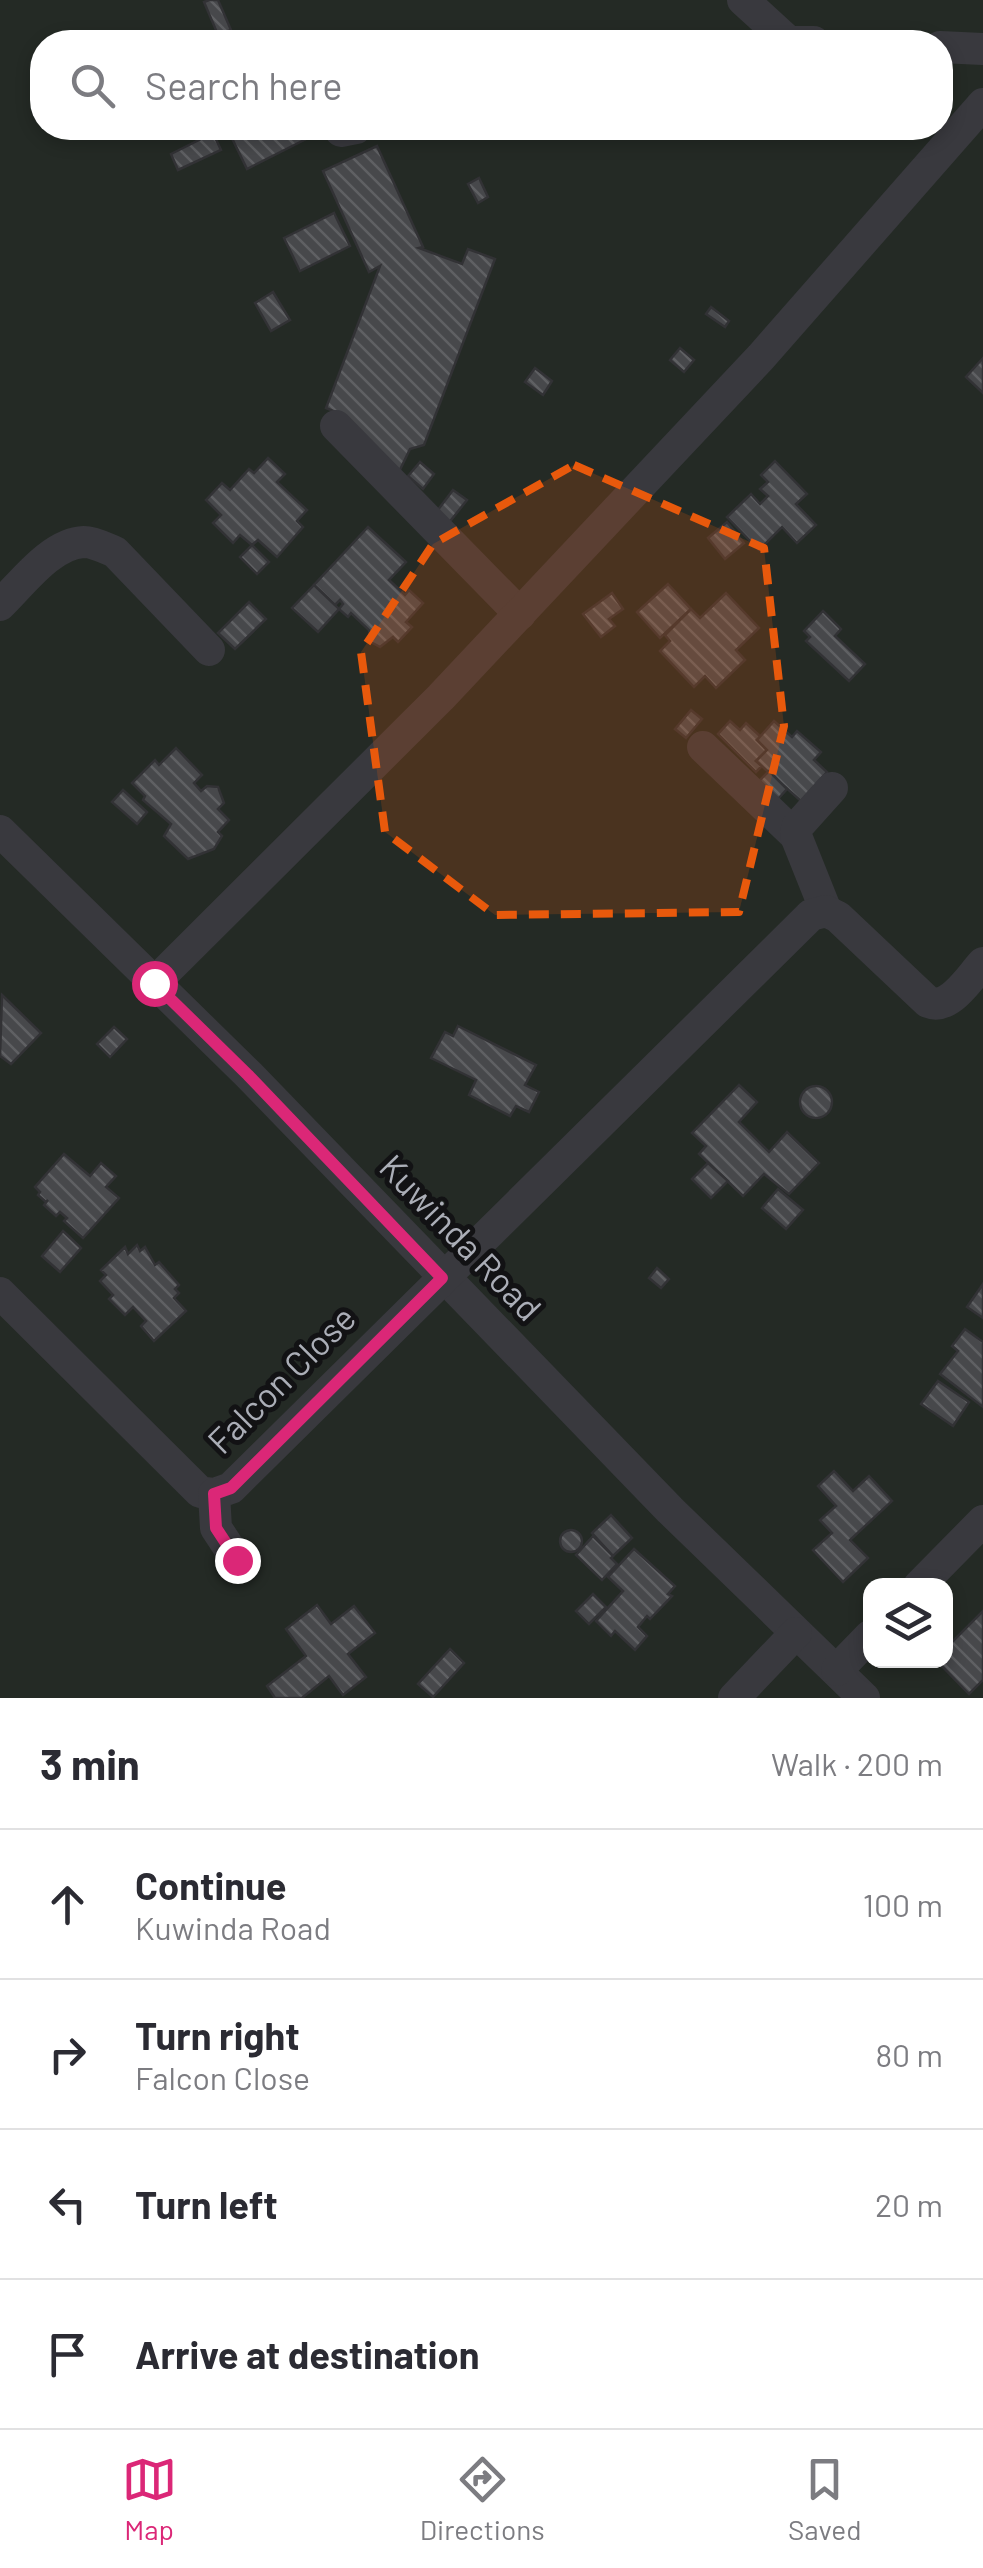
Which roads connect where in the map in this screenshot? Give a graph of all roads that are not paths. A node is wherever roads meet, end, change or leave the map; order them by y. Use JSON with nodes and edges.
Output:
{"nodes":[{"id":1,"x":742,"y":0,"type":"edge"},
{"id":2,"x":773,"y":30,"type":"edge"},
{"id":3,"x":953,"y":48,"type":"edge"},
{"id":4,"x":983,"y":49,"type":"edge"},
{"id":5,"x":983,"y":104,"type":"edge"},
{"id":6,"x":953,"y":138,"type":"edge"},
{"id":7,"x":951,"y":140,"type":"edge"},
{"id":8,"x":336,"y":426,"type":"dead end"},
{"id":9,"x":0,"y":606,"type":"edge"},
{"id":10,"x":520,"y":614,"type":"junction"},
{"id":11,"x":209,"y":650,"type":"dead end"},
{"id":12,"x":703,"y":747,"type":"dead end"},
{"id":13,"x":832,"y":788,"type":"dead end"},
{"id":14,"x":0,"y":831,"type":"edge"},
{"id":15,"x":796,"y":836,"type":"junction"},
{"id":16,"x":826,"y":911,"type":"junction"},
{"id":17,"x":983,"y":963,"type":"edge"},
{"id":18,"x":154,"y":983,"type":"junction"},
{"id":19,"x":442,"y":1278,"type":"junction"},
{"id":20,"x":0,"y":1293,"type":"edge"},
{"id":21,"x":214,"y":1494,"type":"junction"},
{"id":22,"x":983,"y":1520,"type":"edge"},
{"id":23,"x":237,"y":1560,"type":"dead end"},
{"id":24,"x":928,"y":1578,"type":"edge"},
{"id":25,"x":796,"y":1634,"type":"junction"},
{"id":26,"x":863,"y":1643,"type":"edge"},
{"id":27,"x":837,"y":1670,"type":"junction"},
{"id":28,"x":734,"y":1698,"type":"edge"},
{"id":29,"x":864,"y":1698,"type":"edge"}],
"edges":[{"from":1,"to":2,"type":"street"},
{"from":3,"to":4,"type":"street"},
{"from":5,"to":6,"type":"street"},
{"from":7,"to":10,"type":"street"},
{"from":8,"to":10,"type":"street"},
{"from":9,"to":11,"type":"street"},
{"from":10,"to":18,"type":"street"},
{"from":12,"to":15,"type":"street"},
{"from":13,"to":15,"type":"street"},
{"from":14,"to":18,"type":"street","name":"Kuwinda Road"},
{"from":15,"to":16,"type":"street"},
{"from":16,"to":17,"type":"street"},
{"from":16,"to":19,"type":"street","name":"Falcon Close"},
{"from":18,"to":19,"type":"street","name":"Kuwinda Road"},
{"from":19,"to":21,"type":"street","name":"Falcon Close"},
{"from":19,"to":25,"type":"street","name":"Kuwinda Road"},
{"from":20,"to":21,"type":"street","name":"Falcon Close"},
{"from":21,"to":23,"type":"street"},
{"from":22,"to":24,"type":"street"},
{"from":25,"to":27,"type":"street","name":"Kuwinda Road"},
{"from":25,"to":28,"type":"street"},
{"from":26,"to":27,"type":"street"},
{"from":27,"to":29,"type":"street","name":"Kuwinda Road"}]}
